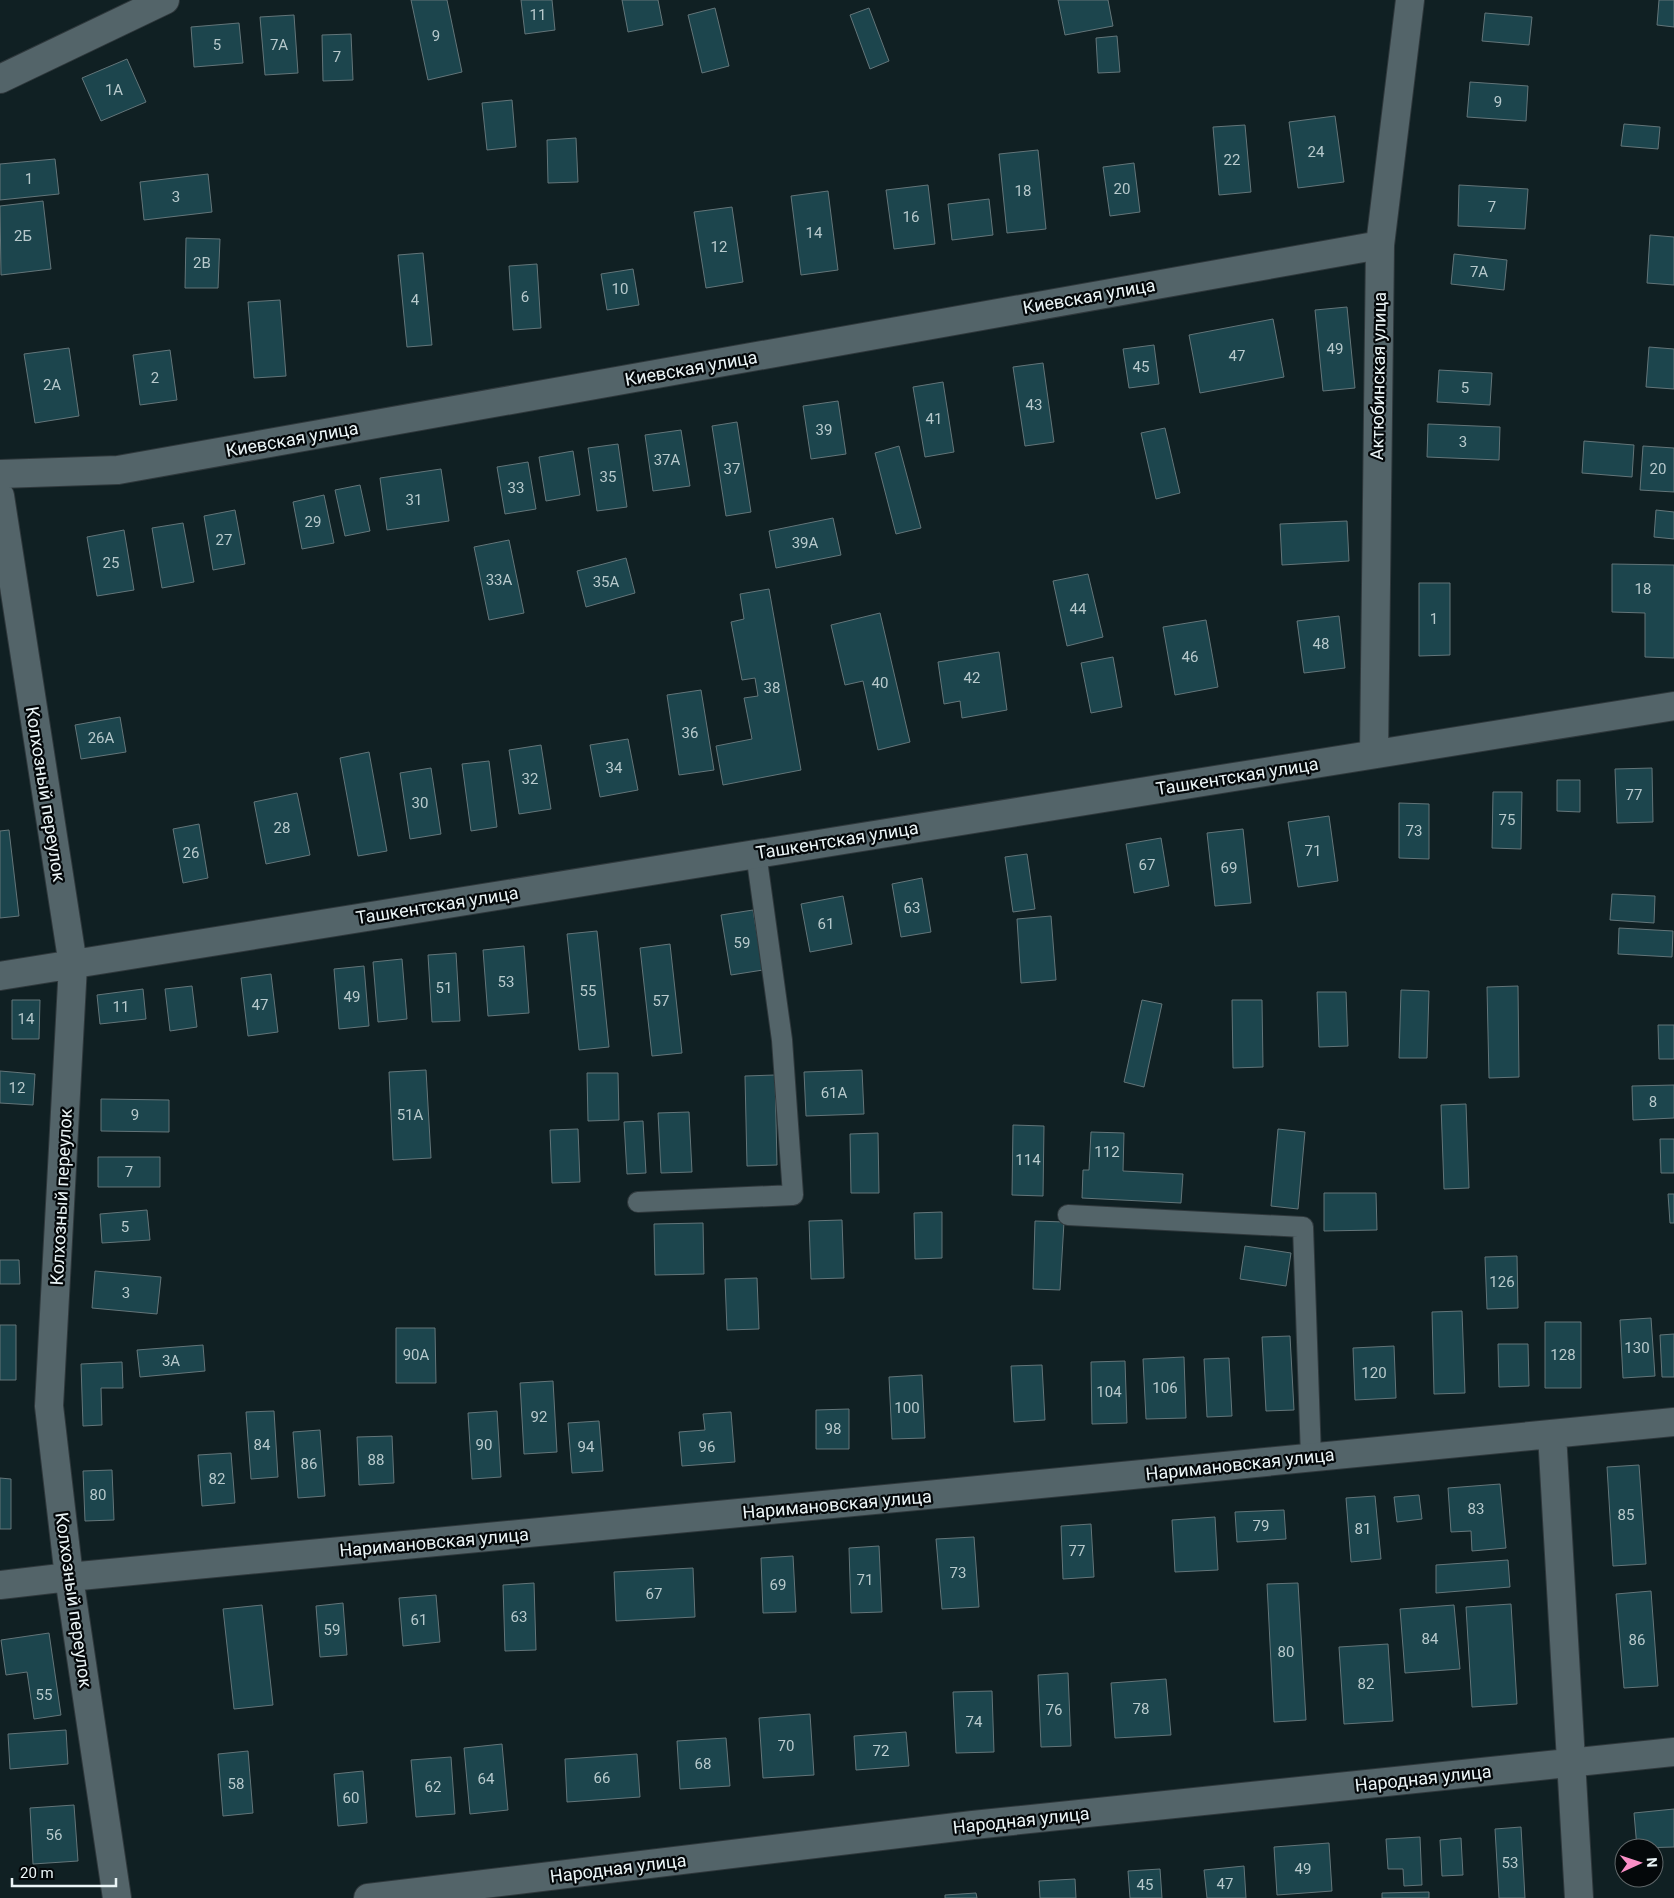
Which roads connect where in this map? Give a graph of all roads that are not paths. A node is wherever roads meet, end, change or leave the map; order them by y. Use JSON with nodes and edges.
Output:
{"nodes":[{"id":1,"x":165,"y":0,"type":"edge"},
{"id":2,"x":1410,"y":0,"type":"edge"},
{"id":3,"x":0,"y":79,"type":"edge"},
{"id":4,"x":1380,"y":245,"type":"junction"},
{"id":5,"x":0,"y":474,"type":"edge"},
{"id":6,"x":0,"y":496,"type":"edge"},
{"id":7,"x":1674,"y":706,"type":"edge"},
{"id":8,"x":1374,"y":754,"type":"junction"},
{"id":9,"x":756,"y":853,"type":"junction"},
{"id":10,"x":73,"y":964,"type":"junction"},
{"id":11,"x":0,"y":976,"type":"edge"},
{"id":12,"x":638,"y":1202,"type":"dead end"},
{"id":13,"x":1068,"y":1214,"type":"dead end"},
{"id":14,"x":1674,"y":1422,"type":"edge"},
{"id":15,"x":1552,"y":1434,"type":"junction"},
{"id":16,"x":1311,"y":1457,"type":"junction"},
{"id":17,"x":69,"y":1577,"type":"junction"},
{"id":18,"x":0,"y":1585,"type":"edge"},
{"id":19,"x":1674,"y":1752,"type":"edge"},
{"id":20,"x":1572,"y":1763,"type":"junction"},
{"id":21,"x":117,"y":1898,"type":"edge"},
{"id":22,"x":368,"y":1898,"type":"edge"},
{"id":23,"x":1579,"y":1898,"type":"edge"}],
"edges":[{"from":1,"to":3,"type":"street"},
{"from":2,"to":4,"type":"street","name":"Актюбинская улица"},
{"from":4,"to":5,"type":"street","name":"Киевская улица"},
{"from":4,"to":8,"type":"street","name":"Актюбинская улица"},
{"from":6,"to":10,"type":"street","name":"Колхозный переулок"},
{"from":7,"to":8,"type":"street","name":"Ташкентская улица"},
{"from":8,"to":9,"type":"street","name":"Ташкентская улица"},
{"from":9,"to":10,"type":"street","name":"Ташкентская улица"},
{"from":9,"to":12,"type":"lane"},
{"from":10,"to":11,"type":"street","name":"Ташкентская улица"},
{"from":10,"to":17,"type":"street","name":"Колхозный переулок"},
{"from":13,"to":16,"type":"lane"},
{"from":14,"to":15,"type":"street","name":"Наримановская улица"},
{"from":15,"to":16,"type":"street","name":"Наримановская улица"},
{"from":15,"to":20,"type":"street"},
{"from":16,"to":17,"type":"street","name":"Наримановская улица"},
{"from":17,"to":18,"type":"street","name":"Наримановская улица"},
{"from":17,"to":21,"type":"street","name":"Колхозный переулок"},
{"from":19,"to":20,"type":"street","name":"Народная улица"},
{"from":20,"to":22,"type":"street","name":"Народная улица"},
{"from":20,"to":23,"type":"street"}]}
